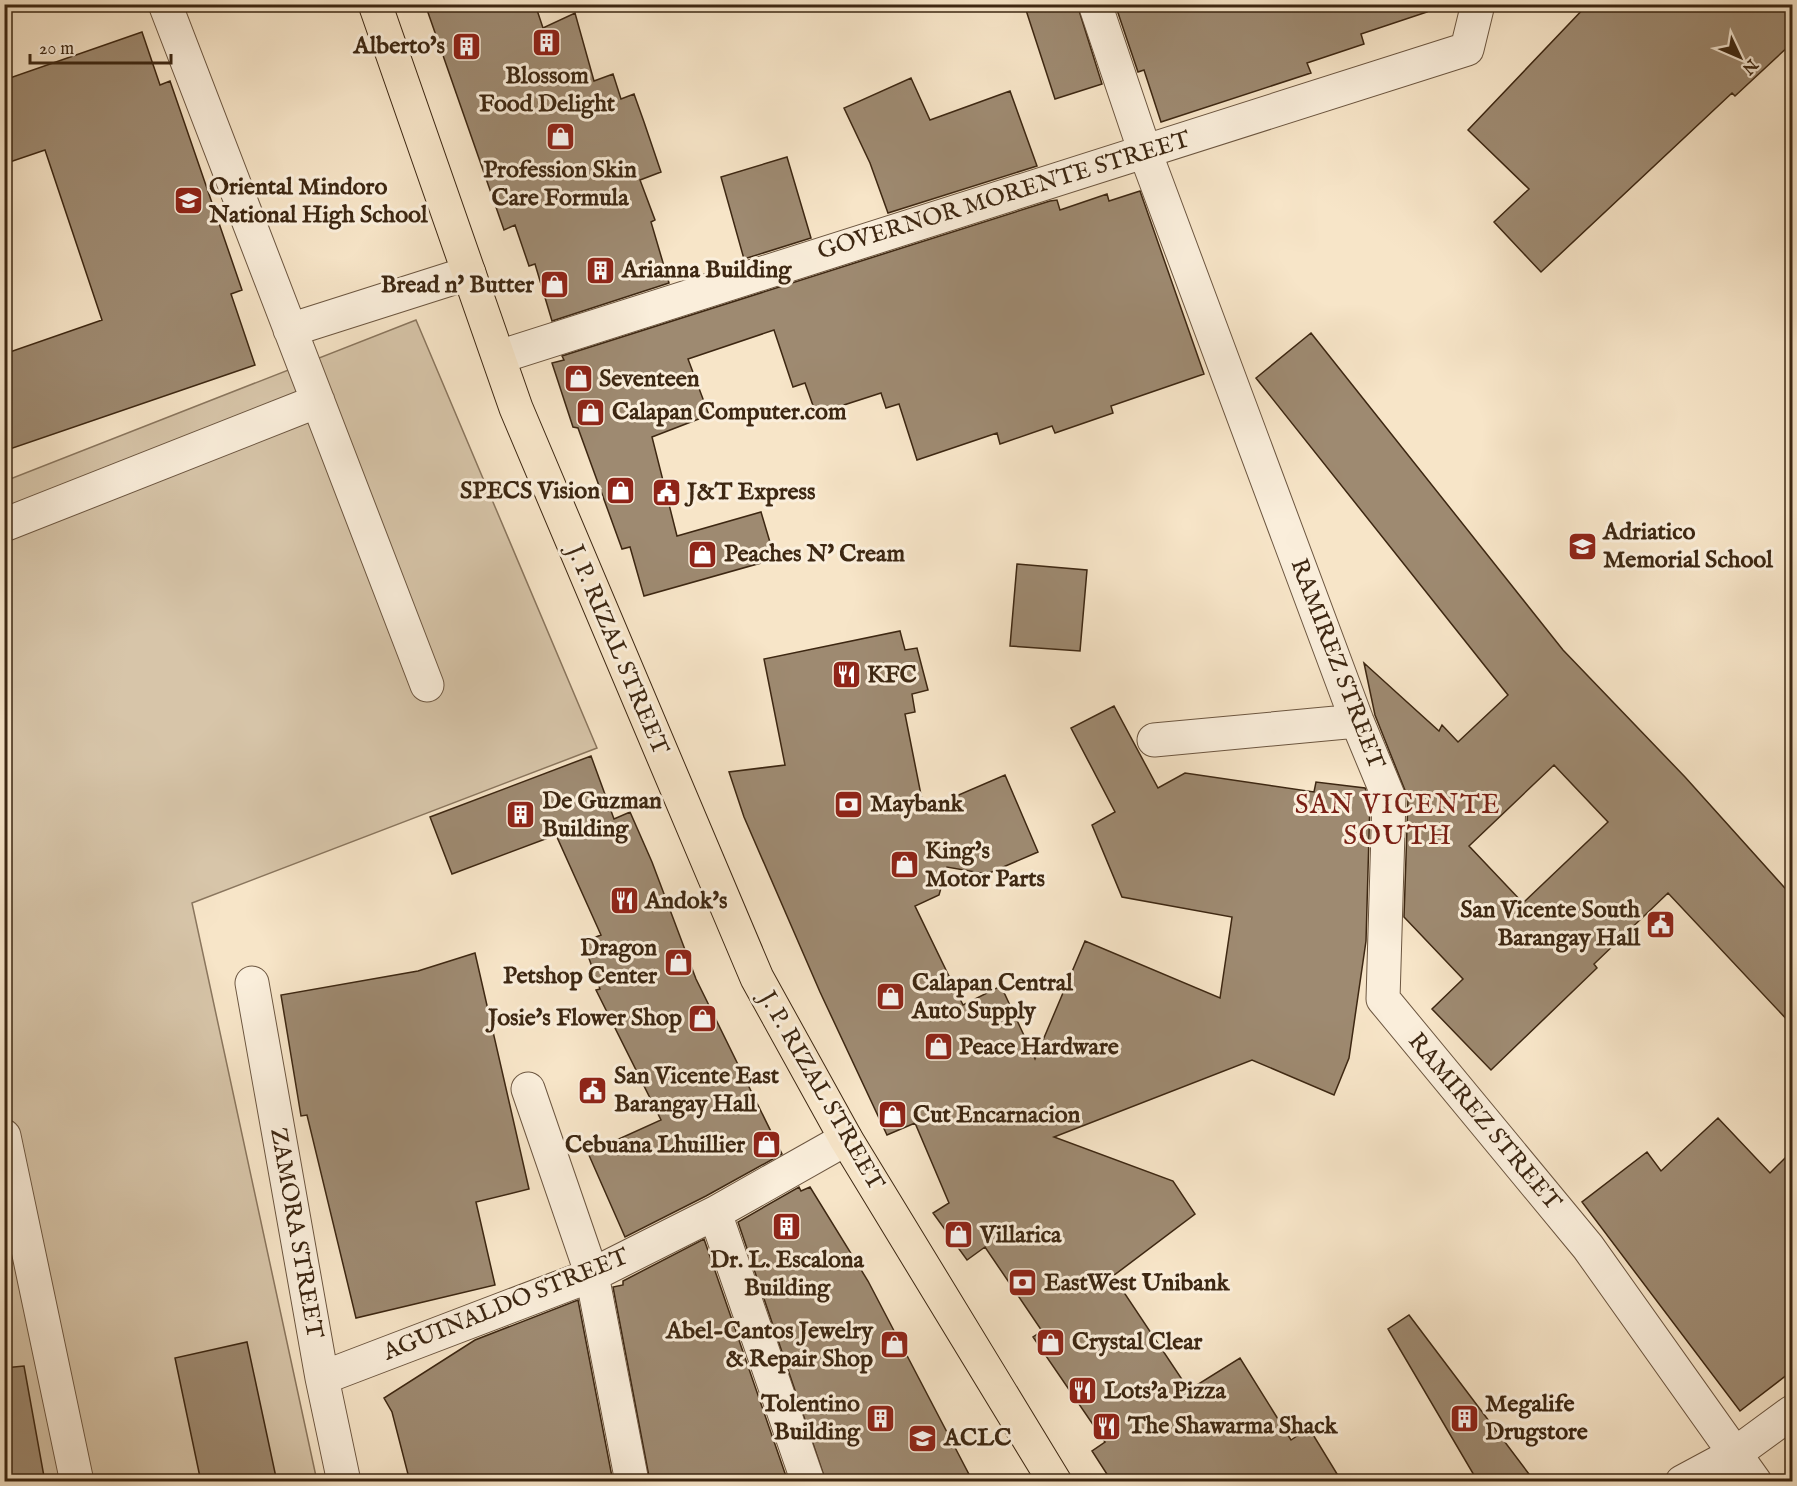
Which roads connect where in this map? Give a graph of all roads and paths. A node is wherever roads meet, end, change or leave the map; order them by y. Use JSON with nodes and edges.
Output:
{"nodes":[{"id":1,"x":165,"y":4,"type":"edge"},
{"id":2,"x":375,"y":4,"type":"edge"},
{"id":3,"x":1095,"y":4,"type":"edge"},
{"id":4,"x":1478,"y":4,"type":"edge"},
{"id":5,"x":1145,"y":152,"type":"junction"},
{"id":6,"x":468,"y":273,"type":"junction"},
{"id":7,"x":290,"y":330,"type":"junction"},
{"id":8,"x":499,"y":357,"type":"junction"},
{"id":9,"x":318,"y":401,"type":"junction"},
{"id":10,"x":4,"y":525,"type":"edge"},
{"id":11,"x":427,"y":685,"type":"dead end"},
{"id":12,"x":1357,"y":721,"type":"junction"},
{"id":13,"x":1154,"y":740,"type":"dead end"},
{"id":14,"x":252,"y":983,"type":"dead end"},
{"id":15,"x":528,"y":1089,"type":"dead end"},
{"id":16,"x":4,"y":1136,"type":"edge"},
{"id":17,"x":846,"y":1139,"type":"junction"},
{"id":18,"x":715,"y":1213,"type":"junction"},
{"id":19,"x":592,"y":1275,"type":"junction"},
{"id":20,"x":322,"y":1378,"type":"junction"},
{"id":21,"x":1792,"y":1412,"type":"edge"},
{"id":22,"x":1736,"y":1453,"type":"junction"},
{"id":23,"x":77,"y":1482,"type":"edge"},
{"id":24,"x":344,"y":1482,"type":"edge"},
{"id":25,"x":632,"y":1482,"type":"edge"},
{"id":26,"x":808,"y":1482,"type":"edge"},
{"id":27,"x":1055,"y":1482,"type":"edge"},
{"id":28,"x":1682,"y":1482,"type":"edge"},
{"id":29,"x":1755,"y":1482,"type":"edge"}],
"edges":[{"from":1,"to":7,"type":"street"},
{"from":2,"to":6,"type":"highway","name":"J. P. RIZAL STREET"},
{"from":3,"to":5,"type":"street","name":"RAMIREZ STREET"},
{"from":4,"to":5,"type":"street","name":"GOVERNOR MORENTE STREET"},
{"from":5,"to":8,"type":"street","name":"GOVERNOR MORENTE STREET"},
{"from":5,"to":12,"type":"street","name":"RAMIREZ STREET"},
{"from":6,"to":7,"type":"street"},
{"from":6,"to":8,"type":"highway","name":"J. P. RIZAL STREET"},
{"from":7,"to":9,"type":"street"},
{"from":8,"to":17,"type":"highway","name":"J. P. RIZAL STREET"},
{"from":9,"to":10,"type":"street"},
{"from":9,"to":11,"type":"street"},
{"from":12,"to":13,"type":"street"},
{"from":12,"to":22,"type":"street","name":"RAMIREZ STREET"},
{"from":14,"to":20,"type":"street","name":"ZAMORA STREET"},
{"from":15,"to":19,"type":"street"},
{"from":16,"to":23,"type":"street"},
{"from":17,"to":18,"type":"street","name":"AGUINALDO STREET"},
{"from":17,"to":27,"type":"highway","name":"J. P. RIZAL STREET"},
{"from":18,"to":19,"type":"street","name":"AGUINALDO STREET"},
{"from":18,"to":26,"type":"street"},
{"from":19,"to":20,"type":"street","name":"AGUINALDO STREET"},
{"from":19,"to":25,"type":"street"},
{"from":20,"to":24,"type":"street","name":"ZAMORA STREET"},
{"from":21,"to":22,"type":"street"},
{"from":22,"to":28,"type":"street"},
{"from":22,"to":29,"type":"street","name":"RAMIREZ STREET"}]}
